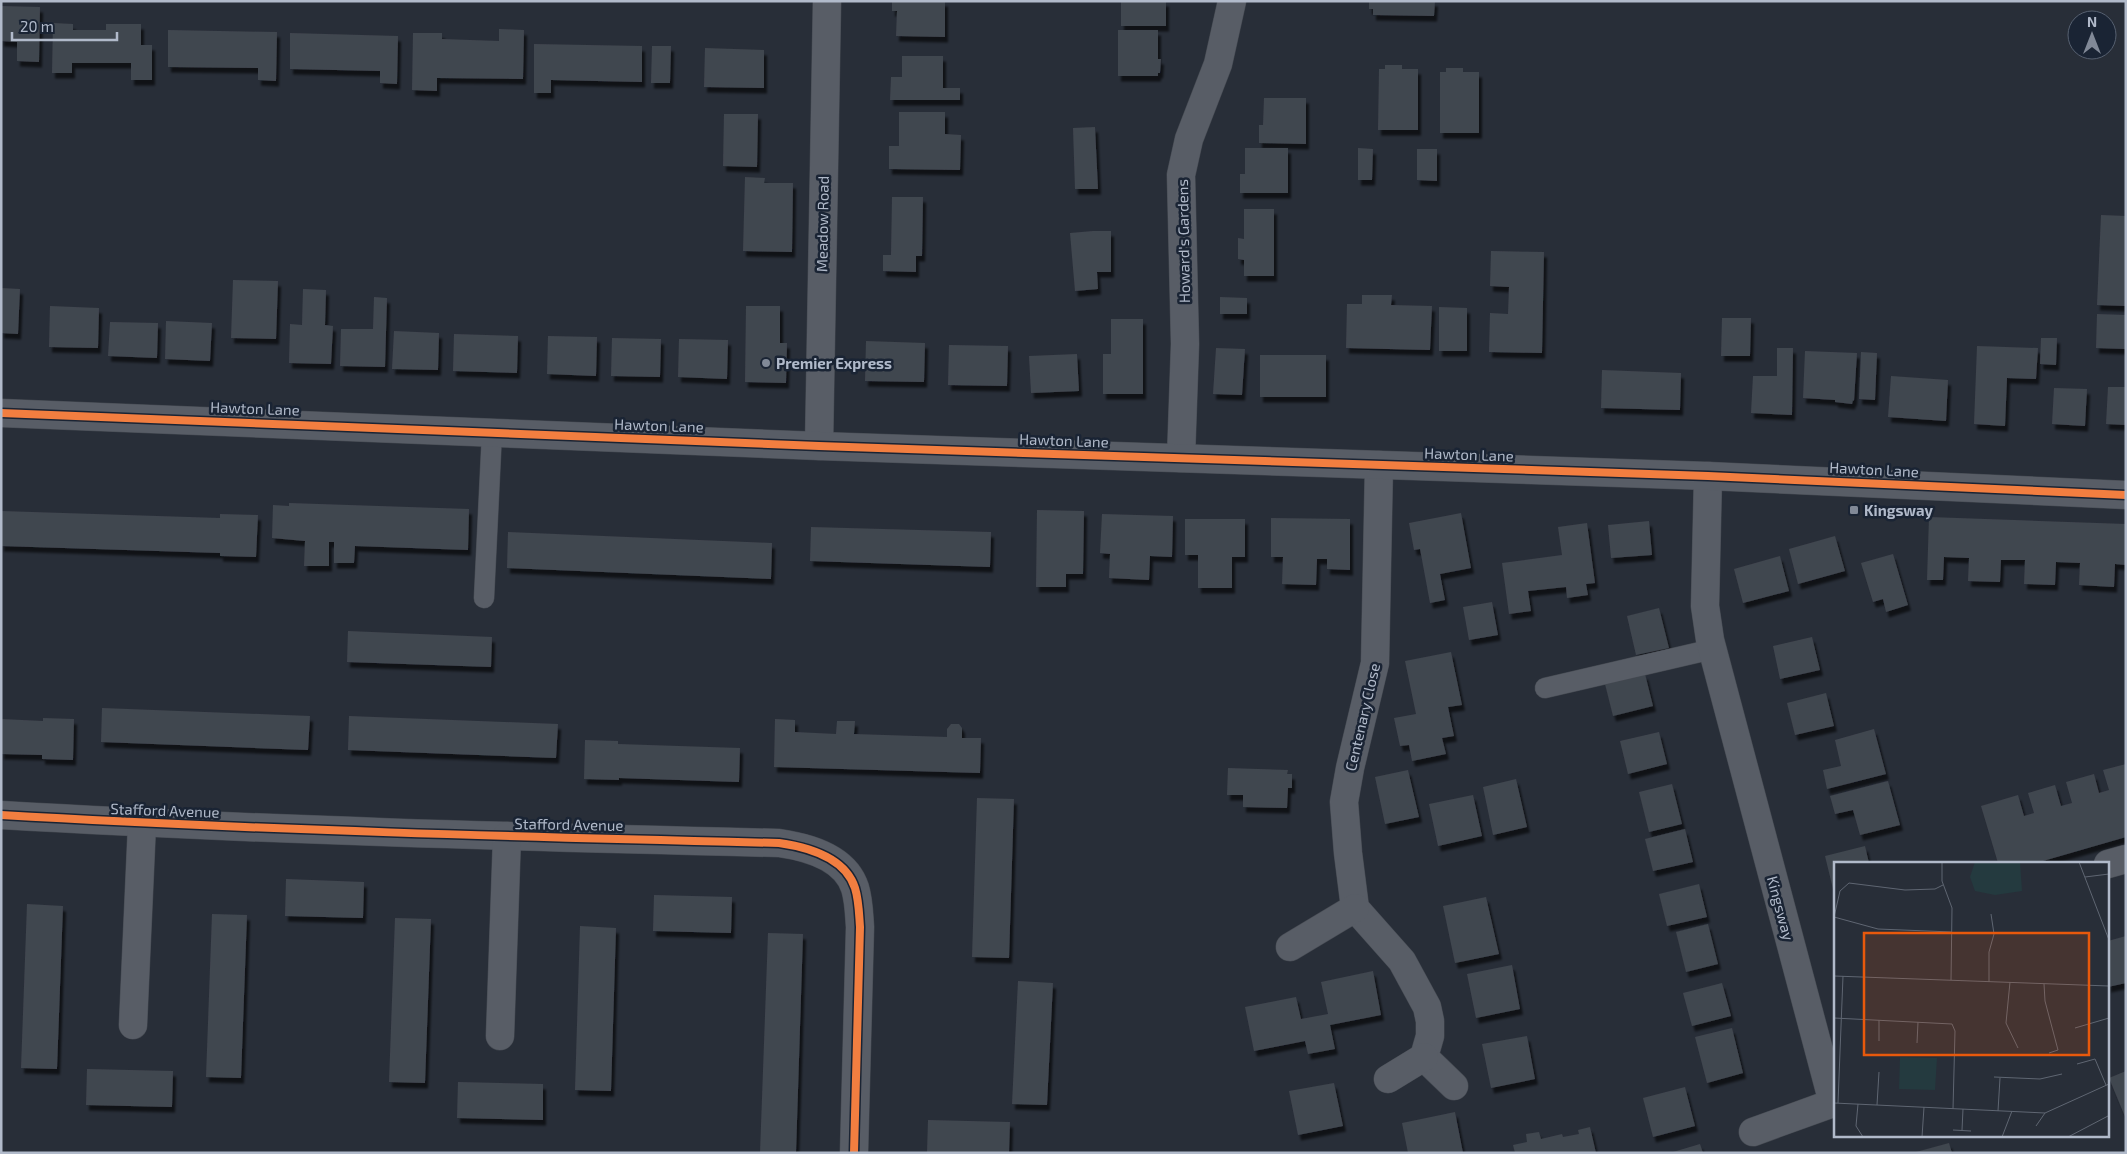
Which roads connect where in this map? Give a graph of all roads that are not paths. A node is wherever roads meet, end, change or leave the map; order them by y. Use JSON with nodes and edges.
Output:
{"nodes":[{"id":1,"x":827,"y":1,"type":"edge"},
{"id":2,"x":1232,"y":1,"type":"edge"},
{"id":3,"x":1,"y":413,"type":"edge"},
{"id":4,"x":492,"y":432,"type":"junction"},
{"id":5,"x":819,"y":446,"type":"junction"},
{"id":6,"x":1181,"y":458,"type":"junction"},
{"id":7,"x":1379,"y":464,"type":"junction"},
{"id":8,"x":1708,"y":476,"type":"junction"},
{"id":9,"x":2126,"y":495,"type":"edge"},
{"id":10,"x":484,"y":598,"type":"dead end"},
{"id":11,"x":1713,"y":649,"type":"junction"},
{"id":12,"x":1545,"y":688,"type":"dead end"},
{"id":13,"x":1,"y":816,"type":"edge"},
{"id":14,"x":142,"y":824,"type":"junction"},
{"id":15,"x":507,"y":836,"type":"junction"},
{"id":16,"x":2126,"y":859,"type":"edge"},
{"id":17,"x":2110,"y":863,"type":"edge"},
{"id":18,"x":1354,"y":908,"type":"junction"},
{"id":19,"x":1290,"y":947,"type":"dead end"},
{"id":20,"x":133,"y":1025,"type":"dead end"},
{"id":21,"x":500,"y":1036,"type":"dead end"},
{"id":22,"x":1424,"y":1057,"type":"junction"},
{"id":23,"x":1388,"y":1079,"type":"dead end"},
{"id":24,"x":1454,"y":1086,"type":"dead end"},
{"id":25,"x":1834,"y":1103,"type":"edge"},
{"id":26,"x":1752,"y":1132,"type":"dead end"},
{"id":27,"x":854,"y":1153,"type":"edge"}],
"edges":[{"from":1,"to":5,"type":"street","name":"Meadow Road"},
{"from":2,"to":6,"type":"street","name":"Howard's Gardens"},
{"from":3,"to":4,"type":"street","name":"Hawton Lane"},
{"from":4,"to":5,"type":"street","name":"Hawton Lane"},
{"from":4,"to":10,"type":"lane"},
{"from":5,"to":6,"type":"street","name":"Hawton Lane"},
{"from":6,"to":7,"type":"street","name":"Hawton Lane"},
{"from":7,"to":8,"type":"street","name":"Hawton Lane"},
{"from":7,"to":18,"type":"street","name":"Centenary Close"},
{"from":8,"to":9,"type":"street","name":"Hawton Lane"},
{"from":8,"to":11,"type":"street","name":"Kingsway"},
{"from":11,"to":12,"type":"lane"},
{"from":11,"to":25,"type":"street","name":"Kingsway"},
{"from":13,"to":14,"type":"street","name":"Stafford Avenue"},
{"from":14,"to":15,"type":"street","name":"Stafford Avenue"},
{"from":14,"to":20,"type":"street","name":"Stafford Avenue"},
{"from":15,"to":21,"type":"street","name":"Stafford Avenue"},
{"from":15,"to":27,"type":"street","name":"Stafford Avenue"},
{"from":16,"to":17,"type":"street"},
{"from":18,"to":19,"type":"street"},
{"from":18,"to":22,"type":"street"},
{"from":22,"to":23,"type":"street"},
{"from":22,"to":24,"type":"street"},
{"from":25,"to":26,"type":"street","name":"Kingsway"}]}
